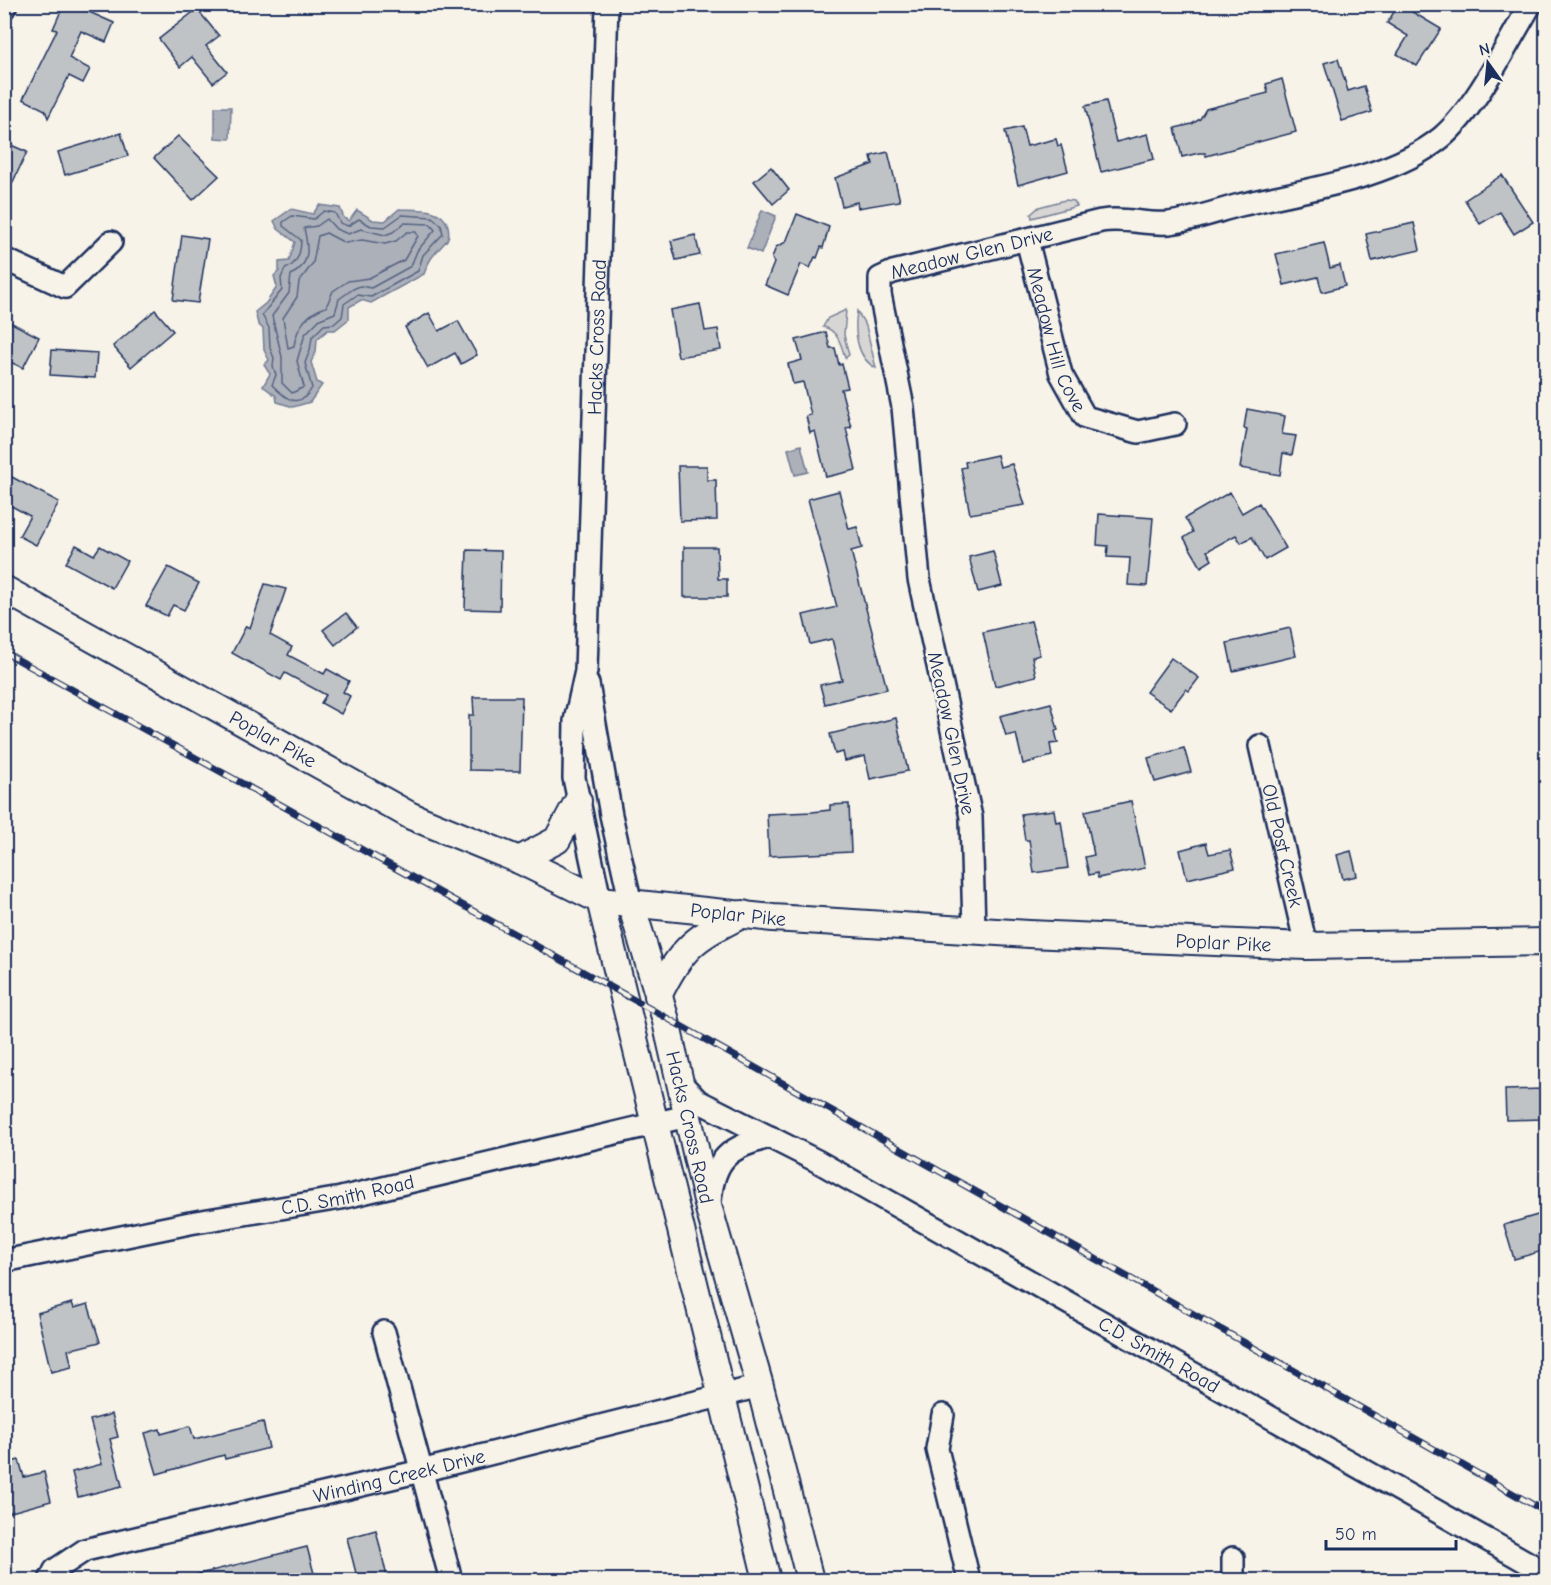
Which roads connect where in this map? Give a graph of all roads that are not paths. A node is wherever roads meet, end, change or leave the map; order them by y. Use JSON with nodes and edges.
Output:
{"nodes":[{"id":1,"x":607,"y":4,"type":"edge"},
{"id":2,"x":1531,"y":4,"type":"edge"},
{"id":3,"x":1027,"y":240,"type":"junction"},
{"id":4,"x":111,"y":242,"type":"dead end"},
{"id":5,"x":4,"y":258,"type":"edge"},
{"id":6,"x":1175,"y":424,"type":"dead end"},
{"id":7,"x":4,"y":589,"type":"edge"},
{"id":8,"x":586,"y":671,"type":"junction"},
{"id":9,"x":1260,"y":746,"type":"dead end"},
{"id":10,"x":578,"y":801,"type":"junction"},
{"id":11,"x":519,"y":860,"type":"junction"},
{"id":12,"x":600,"y":900,"type":"junction"},
{"id":13,"x":631,"y":904,"type":"junction"},
{"id":14,"x":743,"y":914,"type":"junction"},
{"id":15,"x":974,"y":930,"type":"junction"},
{"id":16,"x":1546,"y":942,"type":"edge"},
{"id":17,"x":1306,"y":946,"type":"junction"},
{"id":18,"x":658,"y":996,"type":"junction"},
{"id":19,"x":679,"y":1081,"type":"junction"},
{"id":20,"x":687,"y":1116,"type":"junction"},
{"id":21,"x":653,"y":1124,"type":"junction"},
{"id":22,"x":770,"y":1137,"type":"junction"},
{"id":23,"x":709,"y":1209,"type":"junction"},
{"id":24,"x":4,"y":1261,"type":"edge"},
{"id":25,"x":384,"y":1332,"type":"dead end"},
{"id":26,"x":760,"y":1386,"type":"junction"},
{"id":27,"x":719,"y":1396,"type":"junction"},
{"id":28,"x":943,"y":1415,"type":"dead end"},
{"id":29,"x":421,"y":1471,"type":"junction"},
{"id":30,"x":1233,"y":1558,"type":"dead end"},
{"id":31,"x":1546,"y":1573,"type":"edge"},
{"id":32,"x":50,"y":1581,"type":"edge"},
{"id":33,"x":451,"y":1581,"type":"edge"},
{"id":34,"x":767,"y":1581,"type":"edge"},
{"id":35,"x":810,"y":1581,"type":"edge"},
{"id":36,"x":969,"y":1581,"type":"edge"},
{"id":37,"x":1233,"y":1581,"type":"edge"}],
"edges":[{"from":1,"to":8,"type":"street","name":"Hacks Cross Road"},
{"from":2,"to":3,"type":"street","name":"Meadow Glen Drive"},
{"from":3,"to":6,"type":"street","name":"Meadow Hill Cove"},
{"from":3,"to":15,"type":"street","name":"Meadow Glen Drive"},
{"from":4,"to":5,"type":"street"},
{"from":7,"to":11,"type":"main road","name":"Poplar Pike"},
{"from":8,"to":10,"type":"street","name":"Hacks Cross Road"},
{"from":8,"to":13,"type":"street","name":"Hacks Cross Road"},
{"from":9,"to":17,"type":"street","name":"Old Post Creek"},
{"from":10,"to":11,"type":"main road"},
{"from":10,"to":12,"type":"street","name":"Hacks Cross Road"},
{"from":11,"to":12,"type":"main road","name":"Poplar Pike"},
{"from":12,"to":13,"type":"main road","name":"Poplar Pike"},
{"from":12,"to":21,"type":"main road","name":"Hacks Cross Road"},
{"from":13,"to":14,"type":"main road","name":"Poplar Pike"},
{"from":13,"to":18,"type":"main road","name":"Hacks Cross Road"},
{"from":14,"to":15,"type":"main road","name":"Poplar Pike"},
{"from":14,"to":18,"type":"main road"},
{"from":15,"to":17,"type":"main road","name":"Poplar Pike"},
{"from":16,"to":17,"type":"main road","name":"Poplar Pike"},
{"from":18,"to":19,"type":"main road","name":"Hacks Cross Road"},
{"from":19,"to":20,"type":"main road","name":"Hacks Cross Road"},
{"from":19,"to":22,"type":"street","name":"C.D. Smith Road"},
{"from":20,"to":21,"type":"street","name":"C.D. Smith Road"},
{"from":20,"to":23,"type":"main road","name":"Hacks Cross Road"},
{"from":21,"to":24,"type":"street","name":"C.D. Smith Road"},
{"from":21,"to":27,"type":"main road","name":"Hacks Cross Road"},
{"from":22,"to":23,"type":"street"},
{"from":22,"to":31,"type":"street","name":"C.D. Smith Road"},
{"from":23,"to":26,"type":"main road","name":"Hacks Cross Road"},
{"from":25,"to":29,"type":"street"},
{"from":26,"to":27,"type":"street","name":"Winding Creek Drive"},
{"from":26,"to":35,"type":"main road","name":"Hacks Cross Road"},
{"from":27,"to":29,"type":"street","name":"Winding Creek Drive"},
{"from":27,"to":34,"type":"main road","name":"Hacks Cross Road"},
{"from":28,"to":36,"type":"street"},
{"from":29,"to":32,"type":"street","name":"Winding Creek Drive"},
{"from":29,"to":33,"type":"street"},
{"from":30,"to":37,"type":"street"}]}
